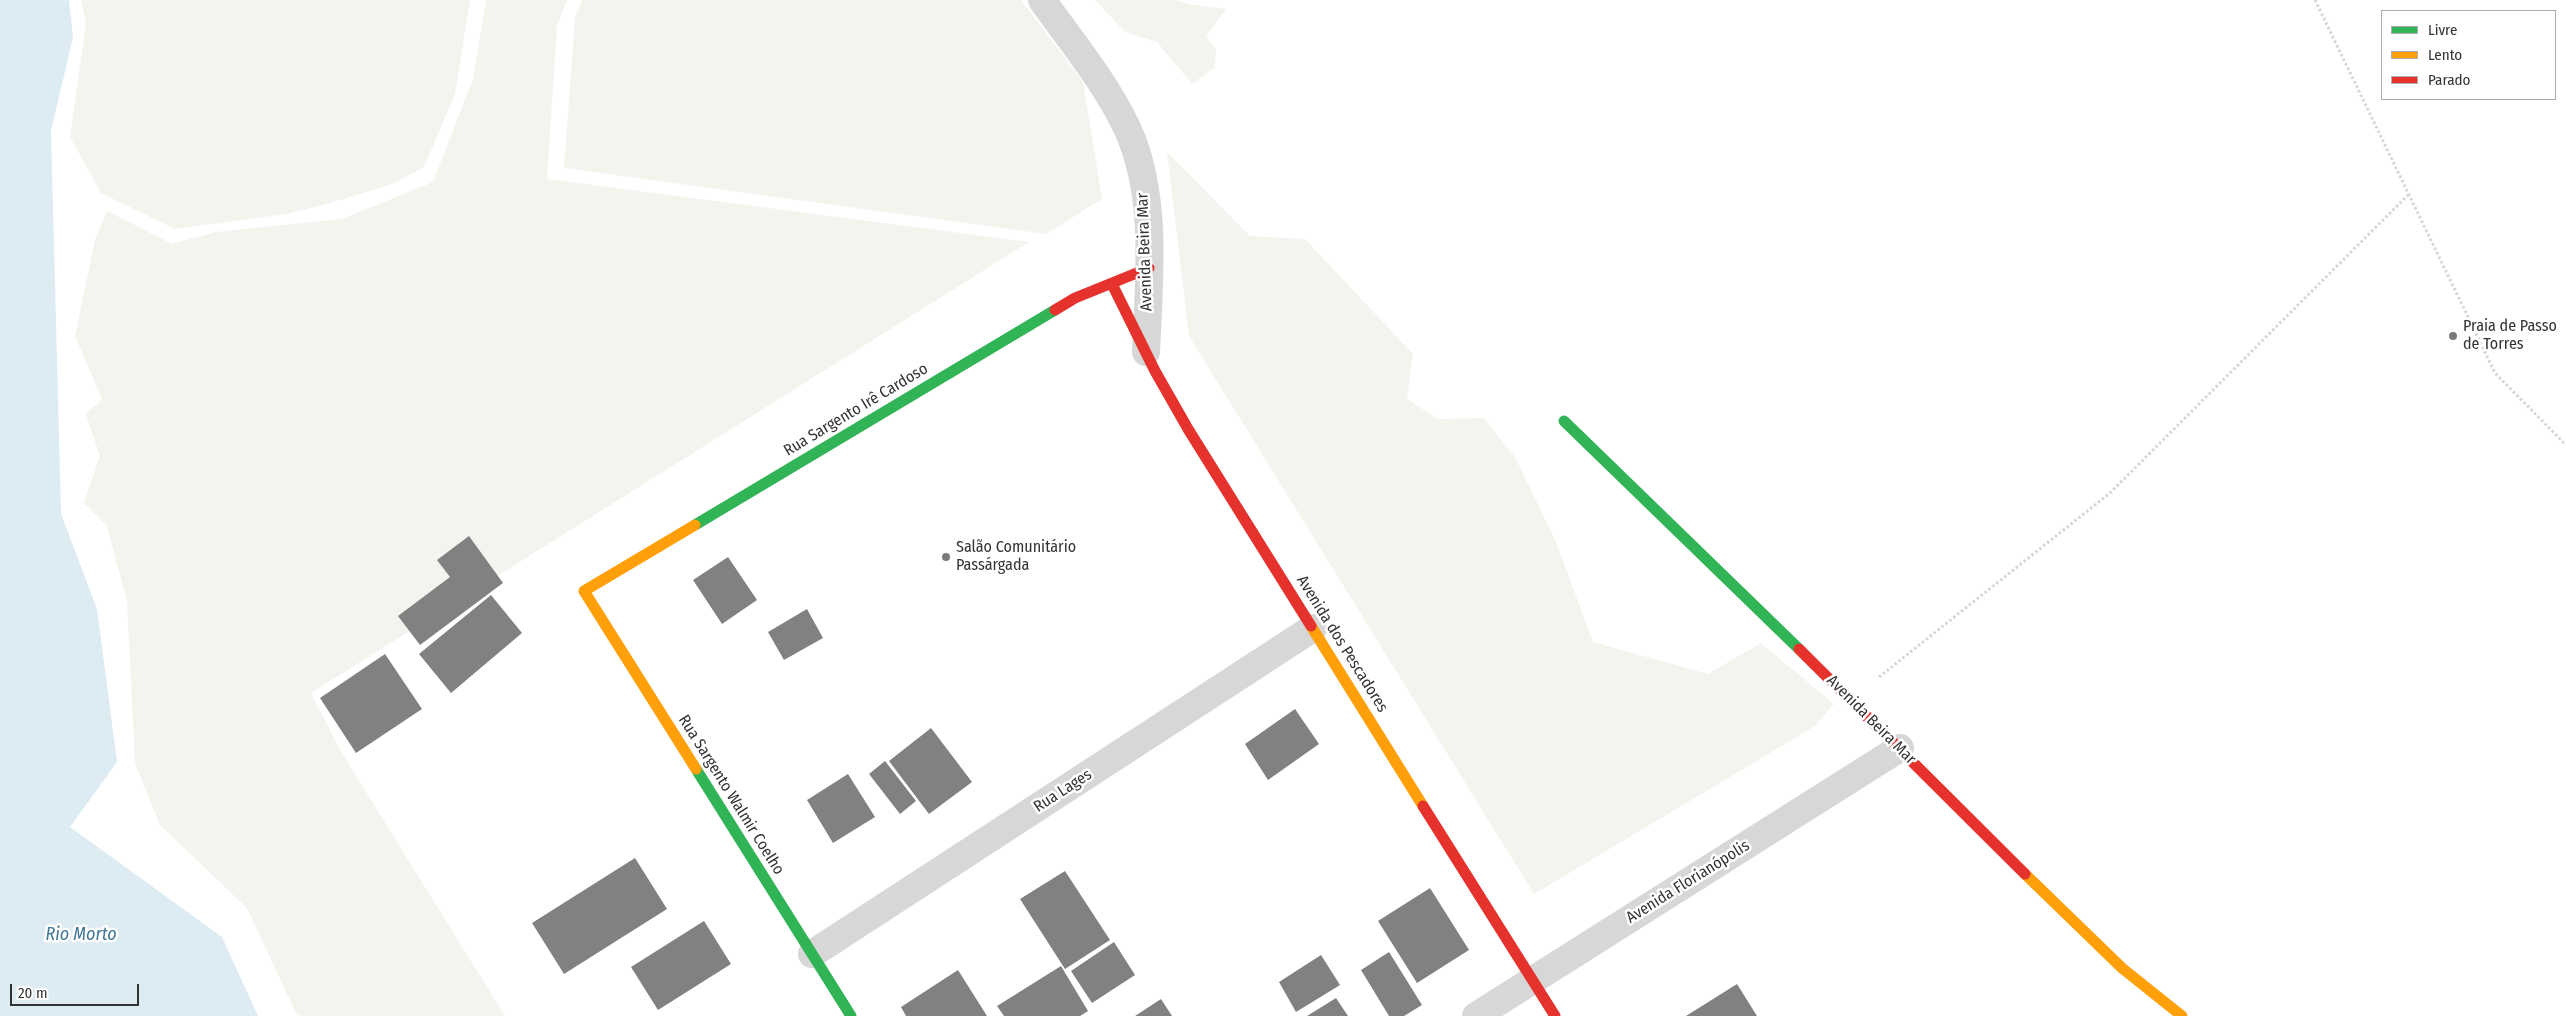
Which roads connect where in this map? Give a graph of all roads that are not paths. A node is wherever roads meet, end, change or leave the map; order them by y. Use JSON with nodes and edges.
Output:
{"nodes":[{"id":1,"x":1042,"y":0,"type":"edge"},
{"id":2,"x":1149,"y":268,"type":"junction"},
{"id":3,"x":1112,"y":284,"type":"junction"},
{"id":4,"x":1146,"y":352,"type":"junction"},
{"id":5,"x":1564,"y":421,"type":"dead end"},
{"id":6,"x":584,"y":591,"type":"joint"},
{"id":7,"x":1313,"y":628,"type":"junction"},
{"id":8,"x":1900,"y":748,"type":"junction"},
{"id":9,"x":812,"y":954,"type":"junction"},
{"id":10,"x":1533,"y":980,"type":"junction"},
{"id":11,"x":851,"y":1016,"type":"edge"},
{"id":12,"x":1476,"y":1016,"type":"edge"},
{"id":13,"x":1555,"y":1016,"type":"edge"},
{"id":14,"x":2182,"y":1016,"type":"edge"}],
"edges":[{"from":1,"to":2,"type":"street","name":"Avenida Beira Mar"},
{"from":2,"to":3,"type":"street","name":"Rua Sargento Irê Cardoso"},
{"from":2,"to":4,"type":"street","name":"Avenida Beira Mar"},
{"from":3,"to":4,"type":"street","name":"Avenida dos Pescadores"},
{"from":3,"to":6,"type":"street","name":"Rua Sargento Irê Cardoso"},
{"from":4,"to":7,"type":"street","name":"Avenida dos Pescadores"},
{"from":5,"to":8,"type":"street","name":"Avenida Beira Mar"},
{"from":6,"to":9,"type":"street","name":"Rua Sargento Walmir Coelho"},
{"from":7,"to":9,"type":"street","name":"Rua Lages"},
{"from":7,"to":10,"type":"street","name":"Avenida dos Pescadores"},
{"from":8,"to":10,"type":"street","name":"Avenida Florianópolis"},
{"from":8,"to":14,"type":"street","name":"Avenida Beira Mar"},
{"from":9,"to":11,"type":"street","name":"Rua Sargento Walmir Coelho"},
{"from":10,"to":12,"type":"street","name":"Avenida Florianópolis"},
{"from":10,"to":13,"type":"street","name":"Avenida dos Pescadores"}]}
